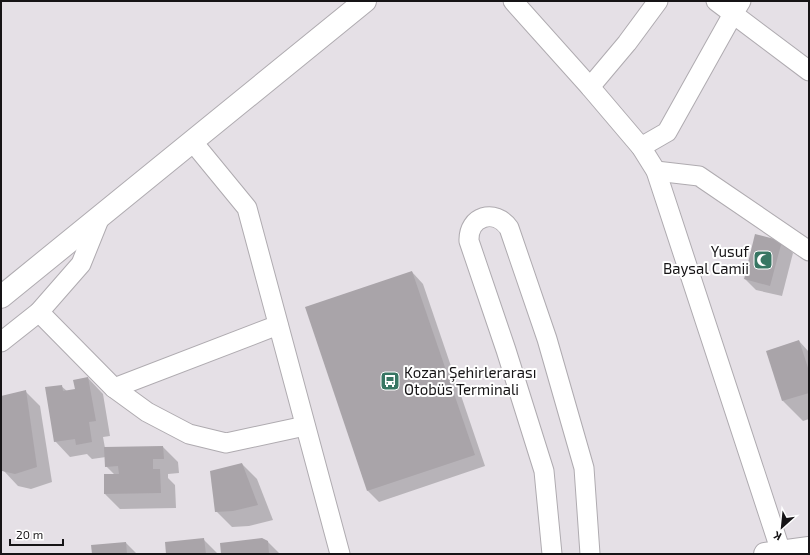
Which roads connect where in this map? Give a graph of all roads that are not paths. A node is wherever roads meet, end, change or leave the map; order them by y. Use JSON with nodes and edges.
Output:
{"nodes":[{"id":1,"x":365,"y":1,"type":"edge"},
{"id":2,"x":513,"y":1,"type":"edge"},
{"id":3,"x":658,"y":1,"type":"edge"},
{"id":4,"x":716,"y":1,"type":"edge"},
{"id":5,"x":737,"y":8,"type":"edge"},
{"id":6,"x":809,"y":71,"type":"edge"},
{"id":7,"x":590,"y":87,"type":"junction"},
{"id":8,"x":192,"y":141,"type":"junction"},
{"id":9,"x":641,"y":147,"type":"junction"},
{"id":10,"x":656,"y":171,"type":"junction"},
{"id":11,"x":100,"y":217,"type":"junction"},
{"id":12,"x":809,"y":251,"type":"edge"},
{"id":13,"x":1,"y":297,"type":"edge"},
{"id":14,"x":39,"y":312,"type":"junction"},
{"id":15,"x":278,"y":325,"type":"junction"},
{"id":16,"x":1,"y":342,"type":"edge"},
{"id":17,"x":114,"y":388,"type":"junction"},
{"id":18,"x":305,"y":426,"type":"junction"},
{"id":19,"x":809,"y":548,"type":"edge"},
{"id":20,"x":773,"y":553,"type":"edge"},
{"id":21,"x":340,"y":554,"type":"edge"},
{"id":22,"x":552,"y":554,"type":"edge"},
{"id":23,"x":590,"y":554,"type":"edge"}],
"edges":[{"from":1,"to":8,"type":"main road"},
{"from":2,"to":7,"type":"street"},
{"from":3,"to":7,"type":"street"},
{"from":4,"to":5,"type":"street"},
{"from":5,"to":6,"type":"street"},
{"from":5,"to":9,"type":"street"},
{"from":7,"to":9,"type":"street"},
{"from":8,"to":11,"type":"main road"},
{"from":8,"to":15,"type":"street"},
{"from":9,"to":10,"type":"street"},
{"from":10,"to":12,"type":"street"},
{"from":10,"to":20,"type":"street"},
{"from":11,"to":13,"type":"main road"},
{"from":11,"to":14,"type":"street"},
{"from":14,"to":16,"type":"street"},
{"from":14,"to":17,"type":"street"},
{"from":15,"to":17,"type":"street"},
{"from":15,"to":18,"type":"street"},
{"from":17,"to":18,"type":"street"},
{"from":18,"to":21,"type":"street"},
{"from":19,"to":20,"type":"main road"},
{"from":22,"to":23,"type":"street"}]}
